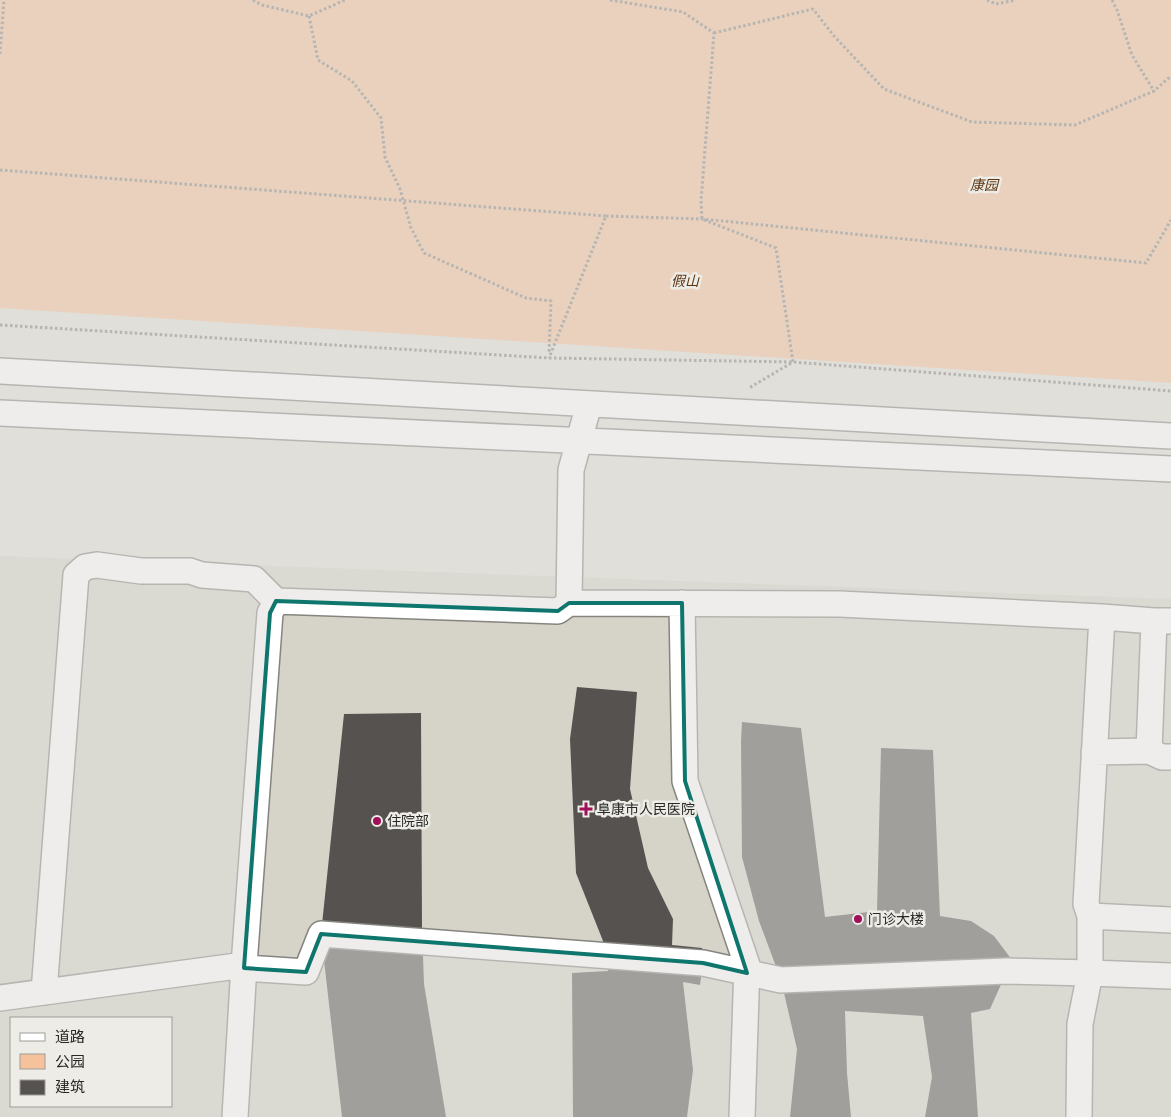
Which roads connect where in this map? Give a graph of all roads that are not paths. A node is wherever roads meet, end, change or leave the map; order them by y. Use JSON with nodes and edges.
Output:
{"nodes":[{"id":1,"x":0,"y":371,"type":"edge"},
{"id":2,"x":589,"y":404,"type":"junction"},
{"id":3,"x":0,"y":413,"type":"edge"},
{"id":4,"x":1171,"y":436,"type":"edge"},
{"id":5,"x":579,"y":441,"type":"junction"},
{"id":6,"x":1171,"y":469,"type":"edge"},
{"id":7,"x":276,"y":601,"type":"junction"},
{"id":8,"x":569,"y":603,"type":"junction"},
{"id":9,"x":682,"y":603,"type":"junction"},
{"id":10,"x":1102,"y":617,"type":"junction"},
{"id":11,"x":1163,"y":621,"type":"edge"},
{"id":12,"x":1094,"y":752,"type":"junction"},
{"id":13,"x":1160,"y":754,"type":"edge"},
{"id":14,"x":1090,"y":916,"type":"junction"},
{"id":15,"x":1171,"y":920,"type":"edge"},
{"id":16,"x":236,"y":966,"type":"junction"},
{"id":17,"x":747,"y":973,"type":"junction"},
{"id":18,"x":1090,"y":973,"type":"junction"},
{"id":19,"x":1171,"y":976,"type":"edge"},
{"id":20,"x":44,"y":992,"type":"junction"},
{"id":21,"x":0,"y":998,"type":"edge"},
{"id":22,"x":235,"y":1117,"type":"edge"},
{"id":23,"x":742,"y":1117,"type":"edge"},
{"id":24,"x":1079,"y":1117,"type":"edge"}],
"edges":[{"from":1,"to":2,"type":"street"},
{"from":2,"to":4,"type":"street"},
{"from":2,"to":5,"type":"street"},
{"from":3,"to":5,"type":"street"},
{"from":5,"to":6,"type":"street"},
{"from":5,"to":8,"type":"street"},
{"from":7,"to":8,"type":"street"},
{"from":7,"to":16,"type":"street"},
{"from":7,"to":20,"type":"street"},
{"from":8,"to":9,"type":"street"},
{"from":9,"to":10,"type":"street"},
{"from":9,"to":17,"type":"street"},
{"from":10,"to":11,"type":"street"},
{"from":10,"to":12,"type":"street"},
{"from":11,"to":13,"type":"street"},
{"from":12,"to":13,"type":"street"},
{"from":12,"to":14,"type":"street"},
{"from":14,"to":15,"type":"street"},
{"from":14,"to":18,"type":"street"},
{"from":16,"to":17,"type":"street"},
{"from":16,"to":20,"type":"street"},
{"from":16,"to":22,"type":"street"},
{"from":17,"to":18,"type":"street"},
{"from":17,"to":23,"type":"street"},
{"from":18,"to":19,"type":"street"},
{"from":18,"to":24,"type":"street"},
{"from":20,"to":21,"type":"street"}]}
